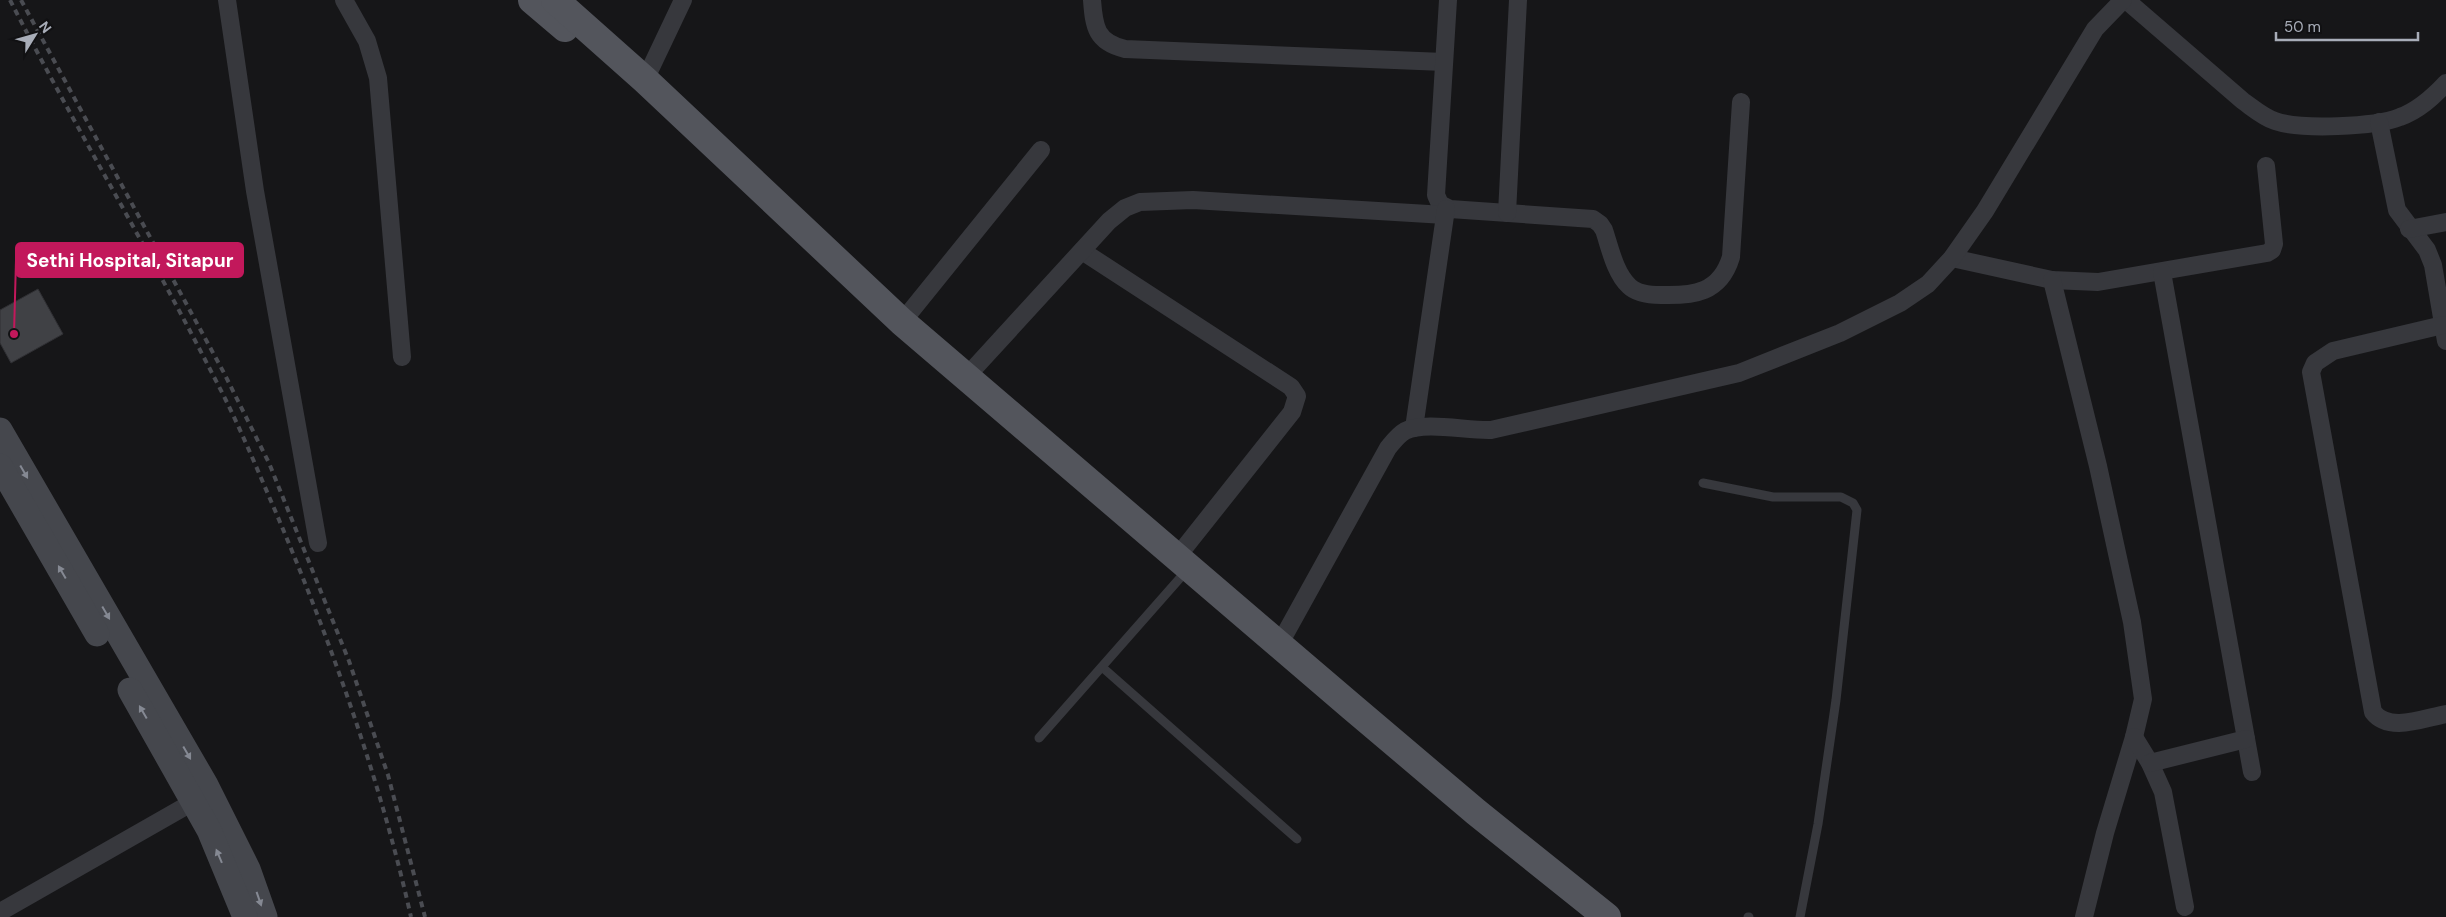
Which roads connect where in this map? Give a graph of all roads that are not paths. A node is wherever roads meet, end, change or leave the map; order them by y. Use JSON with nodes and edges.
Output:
{"nodes":[{"id":1,"x":227,"y":0,"type":"edge"},
{"id":2,"x":344,"y":0,"type":"edge"},
{"id":3,"x":532,"y":0,"type":"edge"},
{"id":4,"x":555,"y":0,"type":"edge"},
{"id":5,"x":683,"y":0,"type":"edge"},
{"id":6,"x":1092,"y":0,"type":"edge"},
{"id":7,"x":1448,"y":0,"type":"edge"},
{"id":8,"x":1518,"y":0,"type":"edge"},
{"id":9,"x":2125,"y":0,"type":"edge"},
{"id":10,"x":610,"y":52,"type":"junction"},
{"id":11,"x":1444,"y":62,"type":"junction"},
{"id":12,"x":645,"y":80,"type":"junction"},
{"id":13,"x":2446,"y":83,"type":"edge"},
{"id":14,"x":1741,"y":102,"type":"dead end"},
{"id":15,"x":2379,"y":122,"type":"junction"},
{"id":16,"x":1042,"y":150,"type":"dead end"},
{"id":17,"x":2266,"y":166,"type":"dead end"},
{"id":18,"x":1446,"y":212,"type":"junction"},
{"id":19,"x":1507,"y":213,"type":"junction"},
{"id":20,"x":2446,"y":222,"type":"edge"},
{"id":21,"x":2409,"y":229,"type":"junction"},
{"id":22,"x":1082,"y":251,"type":"junction"},
{"id":23,"x":1952,"y":258,"type":"junction"},
{"id":24,"x":2162,"y":272,"type":"junction"},
{"id":25,"x":2052,"y":280,"type":"junction"},
{"id":26,"x":902,"y":322,"type":"junction"},
{"id":27,"x":2445,"y":333,"type":"edge"},
{"id":28,"x":402,"y":357,"type":"dead end"},
{"id":29,"x":967,"y":376,"type":"junction"},
{"id":30,"x":1414,"y":428,"type":"junction"},
{"id":31,"x":0,"y":430,"type":"edge"},
{"id":32,"x":0,"y":466,"type":"edge"},
{"id":33,"x":1703,"y":483,"type":"dead end"},
{"id":34,"x":318,"y":543,"type":"dead end"},
{"id":35,"x":1183,"y":562,"type":"junction"},
{"id":36,"x":1279,"y":645,"type":"junction"},
{"id":37,"x":1102,"y":667,"type":"junction"},
{"id":38,"x":2446,"y":714,"type":"edge"},
{"id":39,"x":2134,"y":737,"type":"junction"},
{"id":40,"x":1039,"y":738,"type":"dead end"},
{"id":41,"x":2246,"y":739,"type":"junction"},
{"id":42,"x":2150,"y":763,"type":"junction"},
{"id":43,"x":2252,"y":772,"type":"dead end"},
{"id":44,"x":193,"y":802,"type":"junction"},
{"id":45,"x":1297,"y":839,"type":"dead end"},
{"id":46,"x":2185,"y":907,"type":"dead end"},
{"id":47,"x":0,"y":912,"type":"edge"},
{"id":48,"x":245,"y":917,"type":"edge"},
{"id":49,"x":265,"y":917,"type":"edge"},
{"id":50,"x":1607,"y":917,"type":"edge"},
{"id":51,"x":1800,"y":917,"type":"edge"},
{"id":52,"x":2084,"y":917,"type":"edge"}],
"edges":[{"from":1,"to":34,"type":"street"},
{"from":2,"to":28,"type":"street"},
{"from":3,"to":10,"type":"main road"},
{"from":4,"to":10,"type":"main road"},
{"from":5,"to":12,"type":"street"},
{"from":6,"to":11,"type":"street"},
{"from":7,"to":11,"type":"street"},
{"from":8,"to":19,"type":"street"},
{"from":9,"to":15,"type":"street"},
{"from":9,"to":23,"type":"street"},
{"from":10,"to":12,"type":"main road"},
{"from":11,"to":18,"type":"street"},
{"from":12,"to":26,"type":"main road"},
{"from":13,"to":15,"type":"street"},
{"from":14,"to":19,"type":"street"},
{"from":15,"to":21,"type":"street"},
{"from":16,"to":26,"type":"street"},
{"from":17,"to":24,"type":"street"},
{"from":18,"to":19,"type":"street"},
{"from":18,"to":22,"type":"street"},
{"from":18,"to":30,"type":"street"},
{"from":20,"to":21,"type":"street"},
{"from":21,"to":27,"type":"street"},
{"from":22,"to":29,"type":"street"},
{"from":22,"to":35,"type":"street"},
{"from":23,"to":25,"type":"street"},
{"from":23,"to":30,"type":"street"},
{"from":24,"to":25,"type":"street"},
{"from":24,"to":41,"type":"street"},
{"from":25,"to":39,"type":"street"},
{"from":26,"to":29,"type":"main road"},
{"from":27,"to":38,"type":"street"},
{"from":29,"to":35,"type":"main road"},
{"from":30,"to":36,"type":"street"},
{"from":31,"to":49,"type":"street","one_way":true},
{"from":44,"to":32,"type":"street","one_way":true},
{"from":33,"to":51,"type":"lane"},
{"from":35,"to":36,"type":"main road"},
{"from":35,"to":37,"type":"lane"},
{"from":36,"to":50,"type":"main road"},
{"from":37,"to":40,"type":"lane"},
{"from":37,"to":45,"type":"lane"},
{"from":39,"to":42,"type":"street"},
{"from":39,"to":52,"type":"street"},
{"from":41,"to":42,"type":"street"},
{"from":41,"to":43,"type":"street"},
{"from":42,"to":46,"type":"street"},
{"from":44,"to":47,"type":"street"},
{"from":48,"to":44,"type":"street","one_way":true}]}
